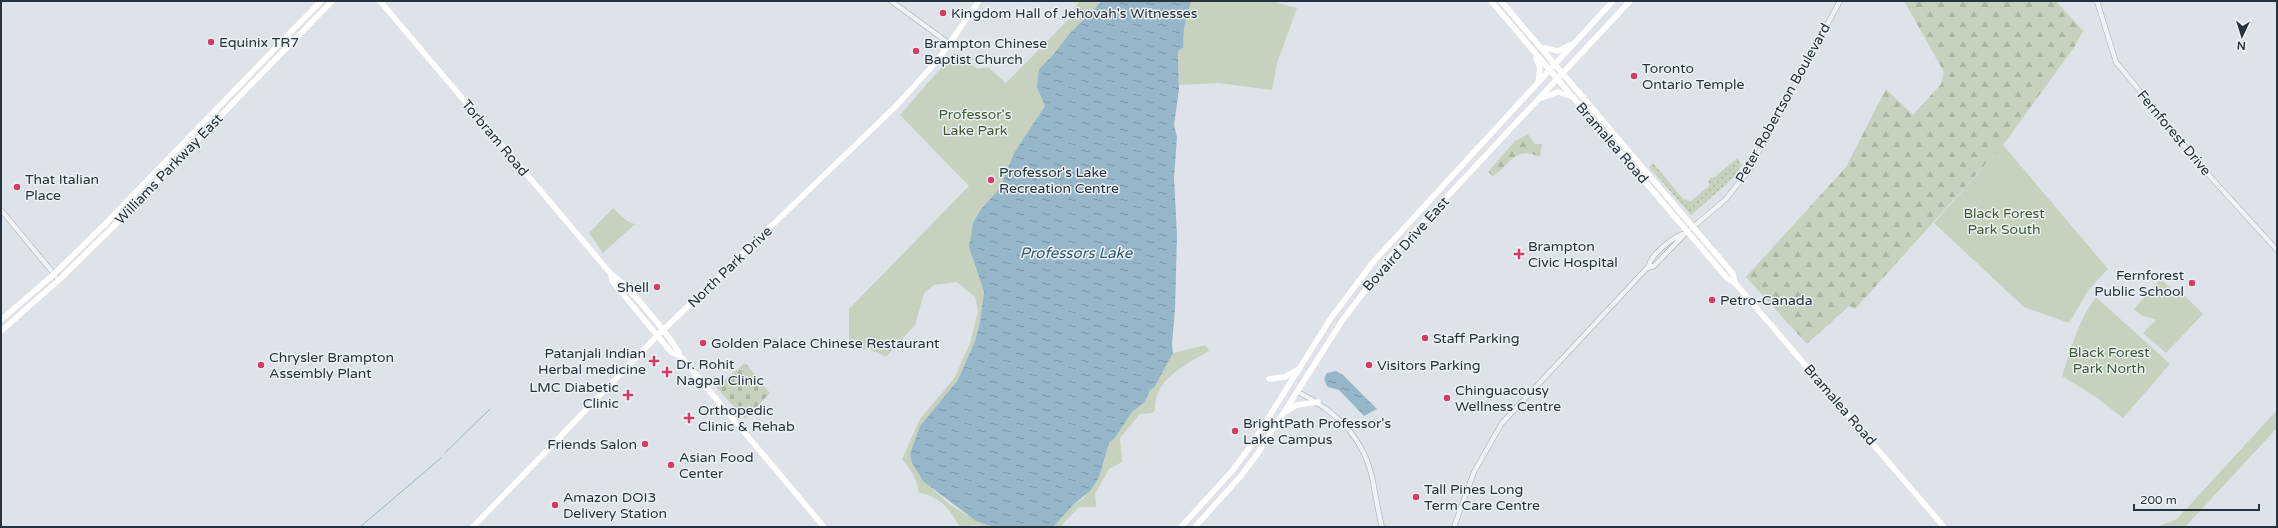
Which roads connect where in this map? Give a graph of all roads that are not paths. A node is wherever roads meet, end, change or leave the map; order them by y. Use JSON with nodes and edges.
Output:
{"nodes":[{"id":1,"x":321,"y":1,"type":"edge"},
{"id":2,"x":332,"y":1,"type":"edge"},
{"id":3,"x":380,"y":1,"type":"edge"},
{"id":4,"x":891,"y":1,"type":"edge"},
{"id":5,"x":979,"y":1,"type":"edge"},
{"id":6,"x":1492,"y":1,"type":"edge"},
{"id":7,"x":1501,"y":1,"type":"edge"},
{"id":8,"x":1613,"y":1,"type":"edge"},
{"id":9,"x":1630,"y":1,"type":"edge"},
{"id":10,"x":1840,"y":1,"type":"edge"},
{"id":11,"x":2097,"y":1,"type":"edge"},
{"id":12,"x":1575,"y":42,"type":"junction"},
{"id":13,"x":950,"y":44,"type":"junction"},
{"id":14,"x":1541,"y":46,"type":"junction"},
{"id":15,"x":1531,"y":50,"type":"junction"},
{"id":16,"x":1556,"y":64,"type":"junction"},
{"id":17,"x":1550,"y":71,"type":"junction"},
{"id":18,"x":1564,"y":73,"type":"junction"},
{"id":19,"x":1557,"y":80,"type":"junction"},
{"id":20,"x":1537,"y":84,"type":"junction"},
{"id":21,"x":1571,"y":97,"type":"junction"},
{"id":22,"x":1540,"y":99,"type":"junction"},
{"id":23,"x":1,"y":210,"type":"edge"},
{"id":24,"x":1693,"y":227,"type":"junction"},
{"id":25,"x":1686,"y":232,"type":"junction"},
{"id":26,"x":2277,"y":250,"type":"edge"},
{"id":27,"x":54,"y":274,"type":"junction"},
{"id":28,"x":611,"y":274,"type":"junction"},
{"id":29,"x":59,"y":280,"type":"junction"},
{"id":30,"x":1735,"y":283,"type":"junction"},
{"id":31,"x":1,"y":320,"type":"edge"},
{"id":32,"x":662,"y":330,"type":"junction"},
{"id":33,"x":1,"y":331,"type":"edge"},
{"id":34,"x":657,"y":336,"type":"junction"},
{"id":35,"x":680,"y":356,"type":"junction"},
{"id":36,"x":1299,"y":369,"type":"junction"},
{"id":37,"x":1269,"y":379,"type":"dead end"},
{"id":38,"x":1298,"y":392,"type":"junction"},
{"id":39,"x":1318,"y":402,"type":"junction"},
{"id":40,"x":1285,"y":412,"type":"junction"},
{"id":41,"x":473,"y":527,"type":"edge"},
{"id":42,"x":824,"y":527,"type":"edge"},
{"id":43,"x":1181,"y":527,"type":"edge"},
{"id":44,"x":1195,"y":527,"type":"edge"},
{"id":45,"x":1382,"y":527,"type":"edge"},
{"id":46,"x":1454,"y":527,"type":"edge"},
{"id":47,"x":1944,"y":527,"type":"edge"}],
"edges":[{"from":1,"to":27,"type":"main road","name":"Williams Parkway East"},
{"from":2,"to":29,"type":"main road","name":"Williams Parkway East"},
{"from":3,"to":28,"type":"main road","name":"Torbram Road"},
{"from":4,"to":13,"type":"street"},
{"from":5,"to":13,"type":"main road","name":"North Park Drive"},
{"from":6,"to":15,"type":"main road","name":"Bramalea Road"},
{"from":7,"to":14,"type":"main road","name":"Bramalea Road"},
{"from":8,"to":12,"type":"main road","name":"Bovaird Drive East"},
{"from":9,"to":18,"type":"main road","name":"Bovaird Drive East"},
{"from":10,"to":24,"type":"street","name":"Peter Robertson Boulevard"},
{"from":11,"to":26,"type":"street","name":"Fernforest Drive"},
{"from":12,"to":14,"type":"main road"},
{"from":12,"to":16,"type":"main road","name":"Bovaird Drive East"},
{"from":13,"to":32,"type":"main road","name":"North Park Drive"},
{"from":14,"to":16,"type":"main road","name":"Bramalea Road"},
{"from":15,"to":17,"type":"main road","name":"Bramalea Road"},
{"from":15,"to":20,"type":"main road"},
{"from":16,"to":17,"type":"main road","name":"Bovaird Drive East"},
{"from":16,"to":18,"type":"main road","name":"Bramalea Road"},
{"from":17,"to":19,"type":"main road","name":"Bramalea Road"},
{"from":17,"to":20,"type":"main road","name":"Bovaird Drive East"},
{"from":18,"to":19,"type":"main road","name":"Bovaird Drive East"},
{"from":18,"to":24,"type":"main road","name":"Bramalea Road"},
{"from":19,"to":21,"type":"main road","name":"Bramalea Road"},
{"from":19,"to":22,"type":"main road","name":"Bovaird Drive East"},
{"from":20,"to":36,"type":"main road","name":"Bovaird Drive East"},
{"from":21,"to":22,"type":"main road"},
{"from":21,"to":25,"type":"main road","name":"Bramalea Road"},
{"from":22,"to":38,"type":"main road","name":"Bovaird Drive East"},
{"from":23,"to":27,"type":"street"},
{"from":24,"to":25,"type":"street","name":"Peter Robertson Boulevard"},
{"from":24,"to":30,"type":"main road","name":"Bramalea Road"},
{"from":25,"to":30,"type":"main road","name":"Bramalea Road"},
{"from":25,"to":46,"type":"street","name":"Peter Robertson Boulevard"},
{"from":27,"to":29,"type":"street"},
{"from":27,"to":31,"type":"main road","name":"Williams Parkway East"},
{"from":28,"to":32,"type":"main road","name":"Torbram Road"},
{"from":28,"to":34,"type":"main road","name":"Torbram Road"},
{"from":29,"to":33,"type":"main road","name":"Williams Parkway East"},
{"from":30,"to":47,"type":"main road","name":"Bramalea Road"},
{"from":32,"to":34,"type":"main road","name":"North Park Drive"},
{"from":32,"to":35,"type":"main road","name":"Torbram Road"},
{"from":34,"to":35,"type":"main road","name":"Torbram Road"},
{"from":34,"to":41,"type":"main road","name":"North Park Drive"},
{"from":35,"to":42,"type":"main road","name":"Torbram Road"},
{"from":36,"to":37,"type":"main road"},
{"from":36,"to":43,"type":"main road","name":"Bovaird Drive East"},
{"from":38,"to":39,"type":"street"},
{"from":38,"to":40,"type":"main road","name":"Bovaird Drive East"},
{"from":39,"to":40,"type":"main road"},
{"from":39,"to":45,"type":"street"},
{"from":40,"to":44,"type":"main road","name":"Bovaird Drive East"}]}
